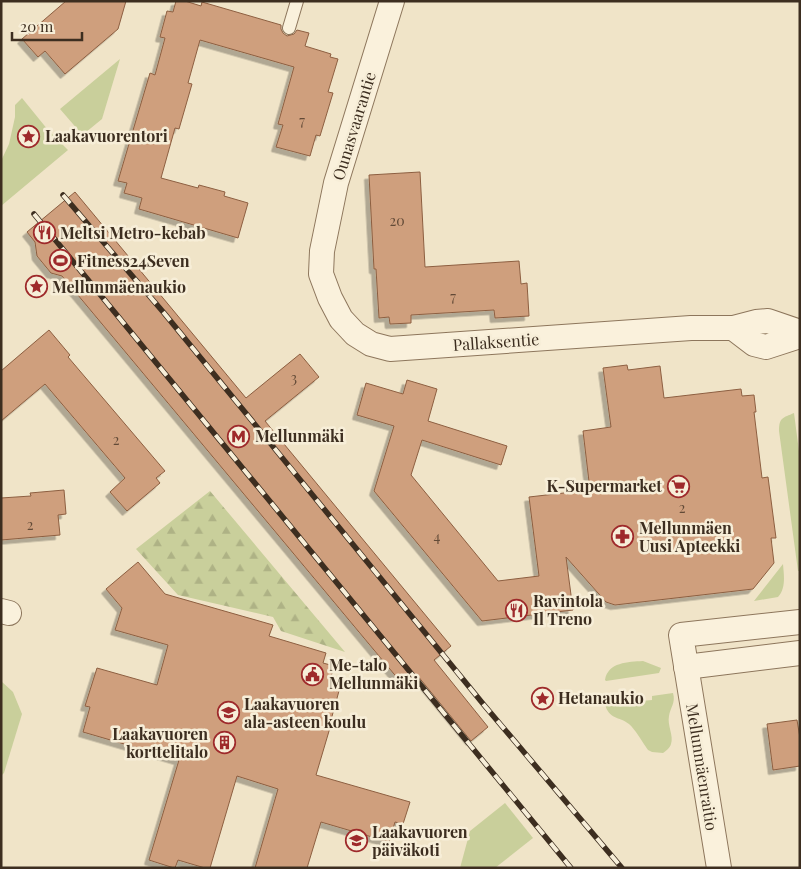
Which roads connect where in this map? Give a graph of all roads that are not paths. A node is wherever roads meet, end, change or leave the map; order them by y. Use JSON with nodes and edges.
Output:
{"nodes":[{"id":1,"x":297,"y":1,"type":"edge"},
{"id":2,"x":392,"y":1,"type":"edge"},
{"id":3,"x":289,"y":28,"type":"dead end"},
{"id":4,"x":322,"y":251,"type":"joint"},
{"id":5,"x":733,"y":328,"type":"junction"},
{"id":6,"x":800,"y":332,"type":"edge"},
{"id":7,"x":800,"y":336,"type":"edge"},
{"id":8,"x":800,"y":622,"type":"edge"},
{"id":9,"x":800,"y":653,"type":"edge"},
{"id":10,"x":686,"y":667,"type":"junction"},
{"id":11,"x":718,"y":868,"type":"edge"}],
"edges":[{"from":1,"to":3,"type":"lane"},
{"from":2,"to":4,"type":"street","name":"Ounasvaarantie"},
{"from":4,"to":5,"type":"street","name":"Pallaksentie"},
{"from":5,"to":6,"type":"street","name":"Pallaksentie"},
{"from":5,"to":7,"type":"street"},
{"from":8,"to":10,"type":"street","name":"Mellunmäenraitio"},
{"from":9,"to":10,"type":"street"},
{"from":10,"to":11,"type":"street","name":"Mellunmäenraitio"}]}
